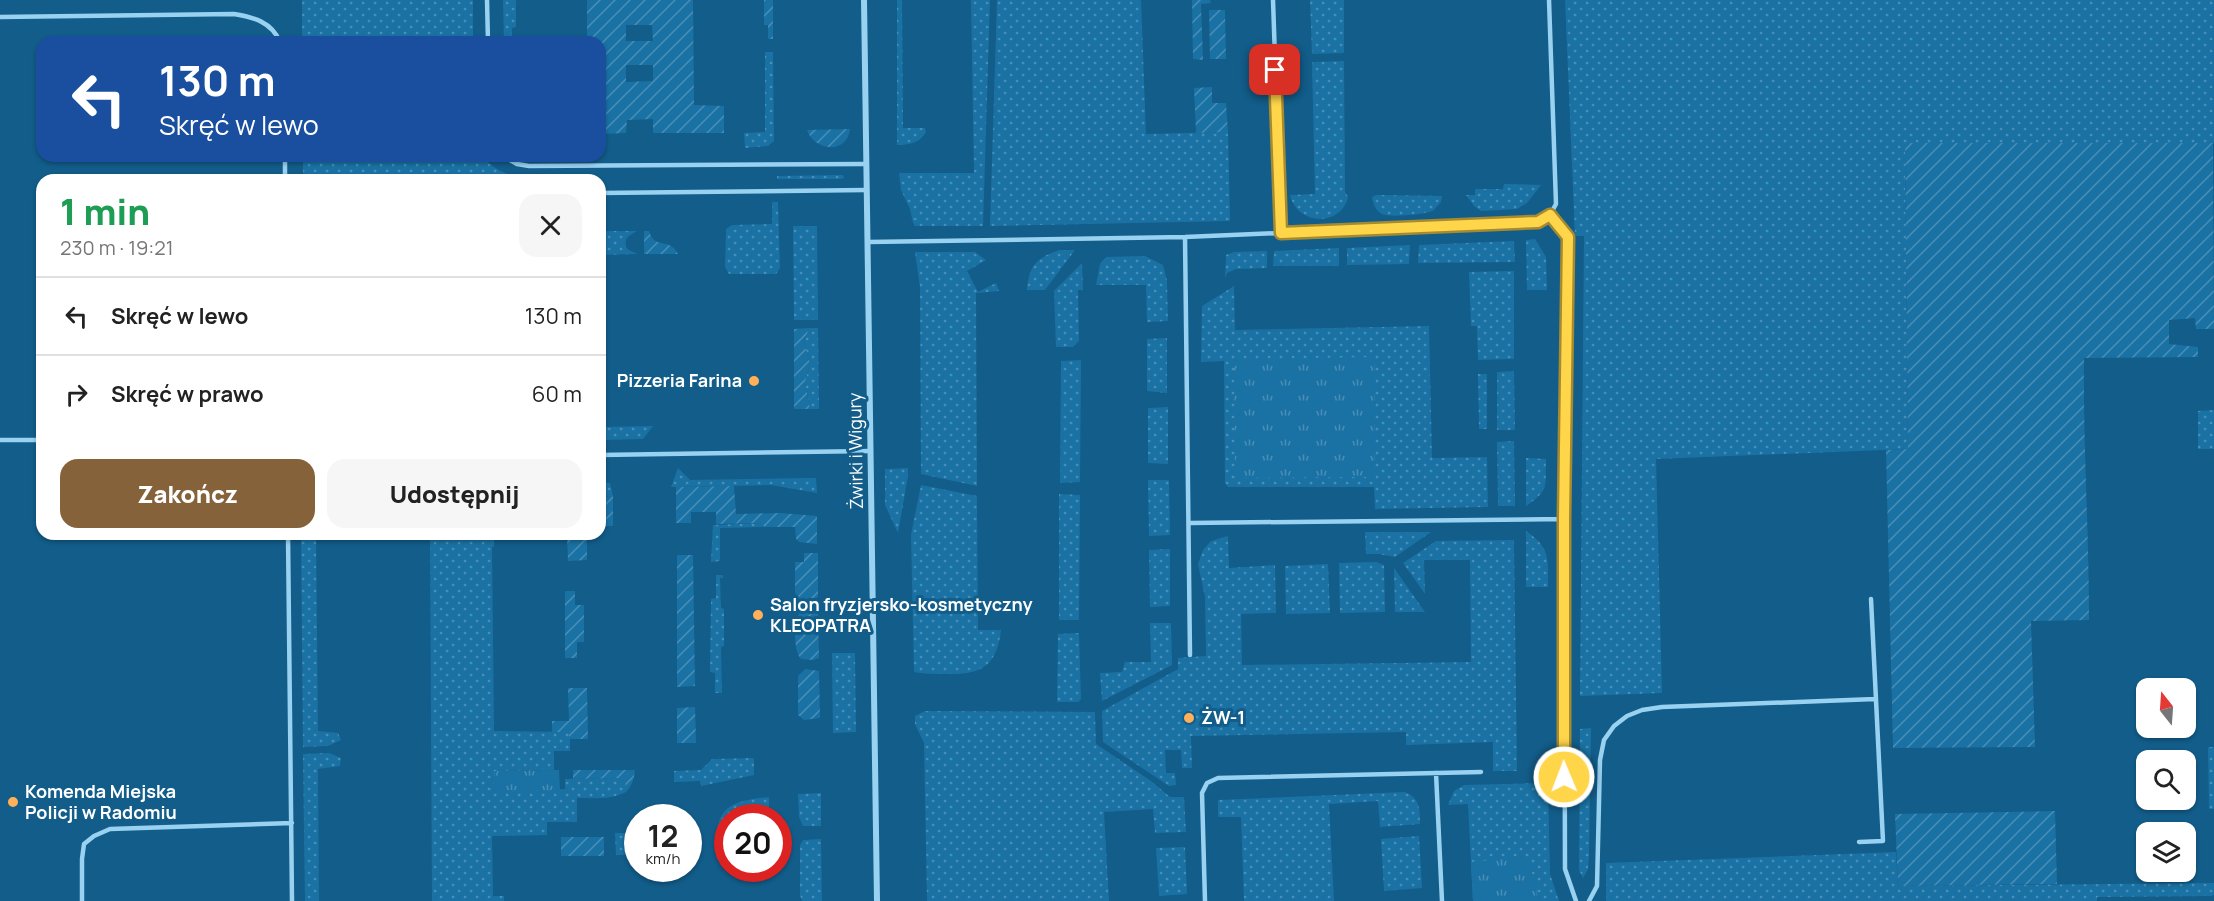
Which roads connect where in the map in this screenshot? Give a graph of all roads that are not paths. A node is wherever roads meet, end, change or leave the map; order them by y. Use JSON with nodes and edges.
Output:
{"nodes":[{"id":1,"x":487,"y":0,"type":"edge"},
{"id":2,"x":864,"y":0,"type":"edge"},
{"id":3,"x":1273,"y":0,"type":"edge"},
{"id":4,"x":1549,"y":0,"type":"edge"},
{"id":5,"x":0,"y":17,"type":"edge"},
{"id":6,"x":276,"y":36,"type":"edge"},
{"id":7,"x":488,"y":36,"type":"edge"},
{"id":8,"x":514,"y":162,"type":"edge"},
{"id":9,"x":866,"y":164,"type":"junction"},
{"id":10,"x":866,"y":190,"type":"junction"},
{"id":11,"x":606,"y":193,"type":"edge"},
{"id":12,"x":1550,"y":215,"type":"junction"},
{"id":13,"x":1281,"y":233,"type":"junction"},
{"id":14,"x":1185,"y":237,"type":"junction"},
{"id":15,"x":868,"y":242,"type":"junction"},
{"id":16,"x":0,"y":440,"type":"edge"},
{"id":17,"x":36,"y":440,"type":"edge"},
{"id":18,"x":871,"y":451,"type":"junction"},
{"id":19,"x":606,"y":454,"type":"edge"},
{"id":20,"x":1564,"y":519,"type":"junction"},
{"id":21,"x":1190,"y":523,"type":"junction"},
{"id":22,"x":288,"y":540,"type":"edge"},
{"id":23,"x":1871,"y":599,"type":"dead end"},
{"id":24,"x":1190,"y":655,"type":"dead end"},
{"id":25,"x":1875,"y":699,"type":"junction"},
{"id":26,"x":1481,"y":772,"type":"dead end"},
{"id":27,"x":1436,"y":773,"type":"junction"},
{"id":28,"x":292,"y":823,"type":"junction"},
{"id":29,"x":1859,"y":842,"type":"dead end"},
{"id":30,"x":82,"y":901,"type":"edge"},
{"id":31,"x":292,"y":901,"type":"edge"},
{"id":32,"x":877,"y":901,"type":"edge"},
{"id":33,"x":1206,"y":901,"type":"edge"},
{"id":34,"x":1442,"y":901,"type":"edge"},
{"id":35,"x":1576,"y":901,"type":"edge"},
{"id":36,"x":1589,"y":901,"type":"edge"}],
"edges":[{"from":1,"to":7,"type":"lane"},
{"from":2,"to":9,"type":"street","name":"Żwirki i Wigury"},
{"from":3,"to":13,"type":"lane"},
{"from":4,"to":12,"type":"lane"},
{"from":5,"to":6,"type":"lane"},
{"from":8,"to":9,"type":"lane"},
{"from":9,"to":10,"type":"street","name":"Żwirki i Wigury"},
{"from":10,"to":11,"type":"lane"},
{"from":10,"to":15,"type":"street","name":"Żwirki i Wigury"},
{"from":12,"to":13,"type":"lane"},
{"from":12,"to":20,"type":"lane"},
{"from":13,"to":14,"type":"lane"},
{"from":14,"to":15,"type":"lane"},
{"from":14,"to":21,"type":"lane"},
{"from":15,"to":18,"type":"street","name":"Żwirki i Wigury"},
{"from":16,"to":17,"type":"lane"},
{"from":18,"to":19,"type":"lane"},
{"from":18,"to":32,"type":"street","name":"Żwirki i Wigury"},
{"from":20,"to":21,"type":"lane"},
{"from":20,"to":35,"type":"lane"},
{"from":21,"to":24,"type":"lane"},
{"from":22,"to":28,"type":"lane"},
{"from":23,"to":25,"type":"lane"},
{"from":25,"to":29,"type":"lane"},
{"from":25,"to":36,"type":"lane"},
{"from":26,"to":27,"type":"lane"},
{"from":27,"to":33,"type":"lane"},
{"from":27,"to":34,"type":"lane"},
{"from":28,"to":30,"type":"lane"},
{"from":28,"to":31,"type":"lane"}]}
